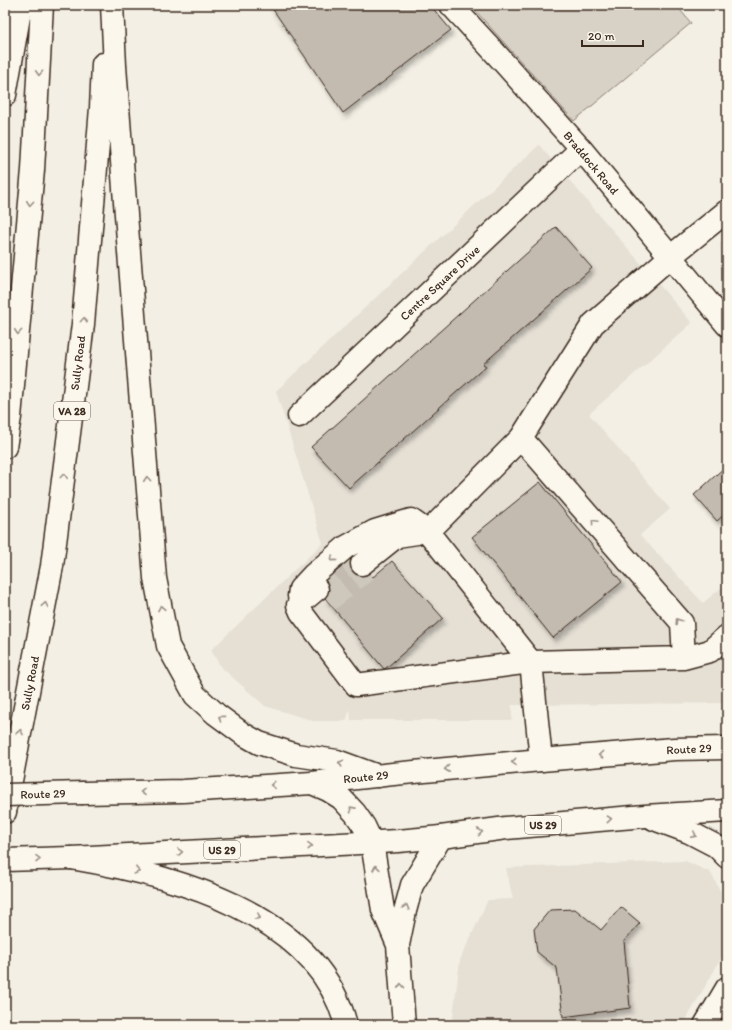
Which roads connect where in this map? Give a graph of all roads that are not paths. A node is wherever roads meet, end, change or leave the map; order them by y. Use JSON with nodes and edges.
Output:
{"nodes":[{"id":1,"x":21,"y":5,"type":"edge"},
{"id":2,"x":42,"y":5,"type":"edge"},
{"id":3,"x":106,"y":5,"type":"edge"},
{"id":4,"x":112,"y":5,"type":"edge"},
{"id":5,"x":451,"y":5,"type":"edge"},
{"id":6,"x":5,"y":95,"type":"edge"},
{"id":7,"x":580,"y":149,"type":"junction"},
{"id":8,"x":727,"y":211,"type":"edge"},
{"id":9,"x":670,"y":257,"type":"junction"},
{"id":10,"x":727,"y":325,"type":"edge"},
{"id":11,"x":299,"y":416,"type":"dead end"},
{"id":12,"x":521,"y":438,"type":"junction"},
{"id":13,"x":5,"y":446,"type":"edge"},
{"id":14,"x":428,"y":532,"type":"junction"},
{"id":15,"x":362,"y":564,"type":"tunnel mouth"},
{"id":16,"x":322,"y":595,"type":"tunnel mouth"},
{"id":17,"x":299,"y":609,"type":"junction"},
{"id":18,"x":727,"y":636,"type":"edge"},
{"id":19,"x":684,"y":658,"type":"junction"},
{"id":20,"x":531,"y":662,"type":"junction"},
{"id":21,"x":727,"y":748,"type":"edge"},
{"id":22,"x":541,"y":760,"type":"junction"},
{"id":23,"x":378,"y":776,"type":"junction"},
{"id":24,"x":312,"y":784,"type":"junction"},
{"id":25,"x":5,"y":796,"type":"edge"},
{"id":26,"x":727,"y":811,"type":"edge"},
{"id":27,"x":5,"y":812,"type":"edge"},
{"id":28,"x":645,"y":816,"type":"junction"},
{"id":29,"x":441,"y":837,"type":"junction"},
{"id":30,"x":372,"y":842,"type":"junction"},
{"id":31,"x":727,"y":857,"type":"edge"},
{"id":32,"x":72,"y":858,"type":"junction"},
{"id":33,"x":5,"y":860,"type":"edge"},
{"id":34,"x":398,"y":945,"type":"junction"},
{"id":35,"x":727,"y":988,"type":"edge"},
{"id":36,"x":346,"y":1025,"type":"edge"},
{"id":37,"x":404,"y":1025,"type":"edge"},
{"id":38,"x":705,"y":1025,"type":"edge"}],
"edges":[{"from":1,"to":6,"type":"main road"},
{"from":2,"to":13,"type":"main road","one_way":true},
{"from":27,"to":3,"type":"main road","name":"Sully Road","number":"VA 28","one_way":true},
{"from":23,"to":4,"type":"main road","one_way":true},
{"from":5,"to":7,"type":"main road","name":"Braddock Road"},
{"from":7,"to":9,"type":"main road","name":"Braddock Road"},
{"from":7,"to":11,"type":"main road","name":"Centre Square Drive"},
{"from":8,"to":9,"type":"main road"},
{"from":9,"to":10,"type":"main road","name":"Braddock Road"},
{"from":9,"to":12,"type":"main road"},
{"from":12,"to":14,"type":"main road"},
{"from":19,"to":12,"type":"main road","one_way":true},
{"from":14,"to":15,"type":"main road"},
{"from":14,"to":17,"type":"main road","one_way":true},
{"from":14,"to":20,"type":"main road"},
{"from":16,"to":17,"type":"main road"},
{"from":17,"to":20,"type":"main road"},
{"from":18,"to":19,"type":"main road"},
{"from":19,"to":20,"type":"main road"},
{"from":20,"to":22,"type":"main road"},
{"from":21,"to":22,"type":"main road","name":"Route 29","one_way":true},
{"from":22,"to":23,"type":"main road","name":"Route 29","one_way":true},
{"from":23,"to":24,"type":"main road","name":"Route 29"},
{"from":24,"to":25,"type":"main road","name":"Route 29","one_way":true,"bridge":true},
{"from":30,"to":24,"type":"main road","one_way":true},
{"from":26,"to":28,"type":"main road","number":"US 29"},
{"from":29,"to":28,"type":"main road","number":"US 29","one_way":true},
{"from":28,"to":31,"type":"main road","one_way":true},
{"from":29,"to":30,"type":"main road","number":"US 29"},
{"from":34,"to":29,"type":"main road","one_way":true},
{"from":32,"to":30,"type":"main road","number":"US 29","one_way":true},
{"from":34,"to":30,"type":"main road","one_way":true},
{"from":33,"to":32,"type":"main road","number":"US 29","one_way":true},
{"from":32,"to":36,"type":"main road","one_way":true},
{"from":37,"to":34,"type":"main road","one_way":true},
{"from":35,"to":38,"type":"main road"}]}
